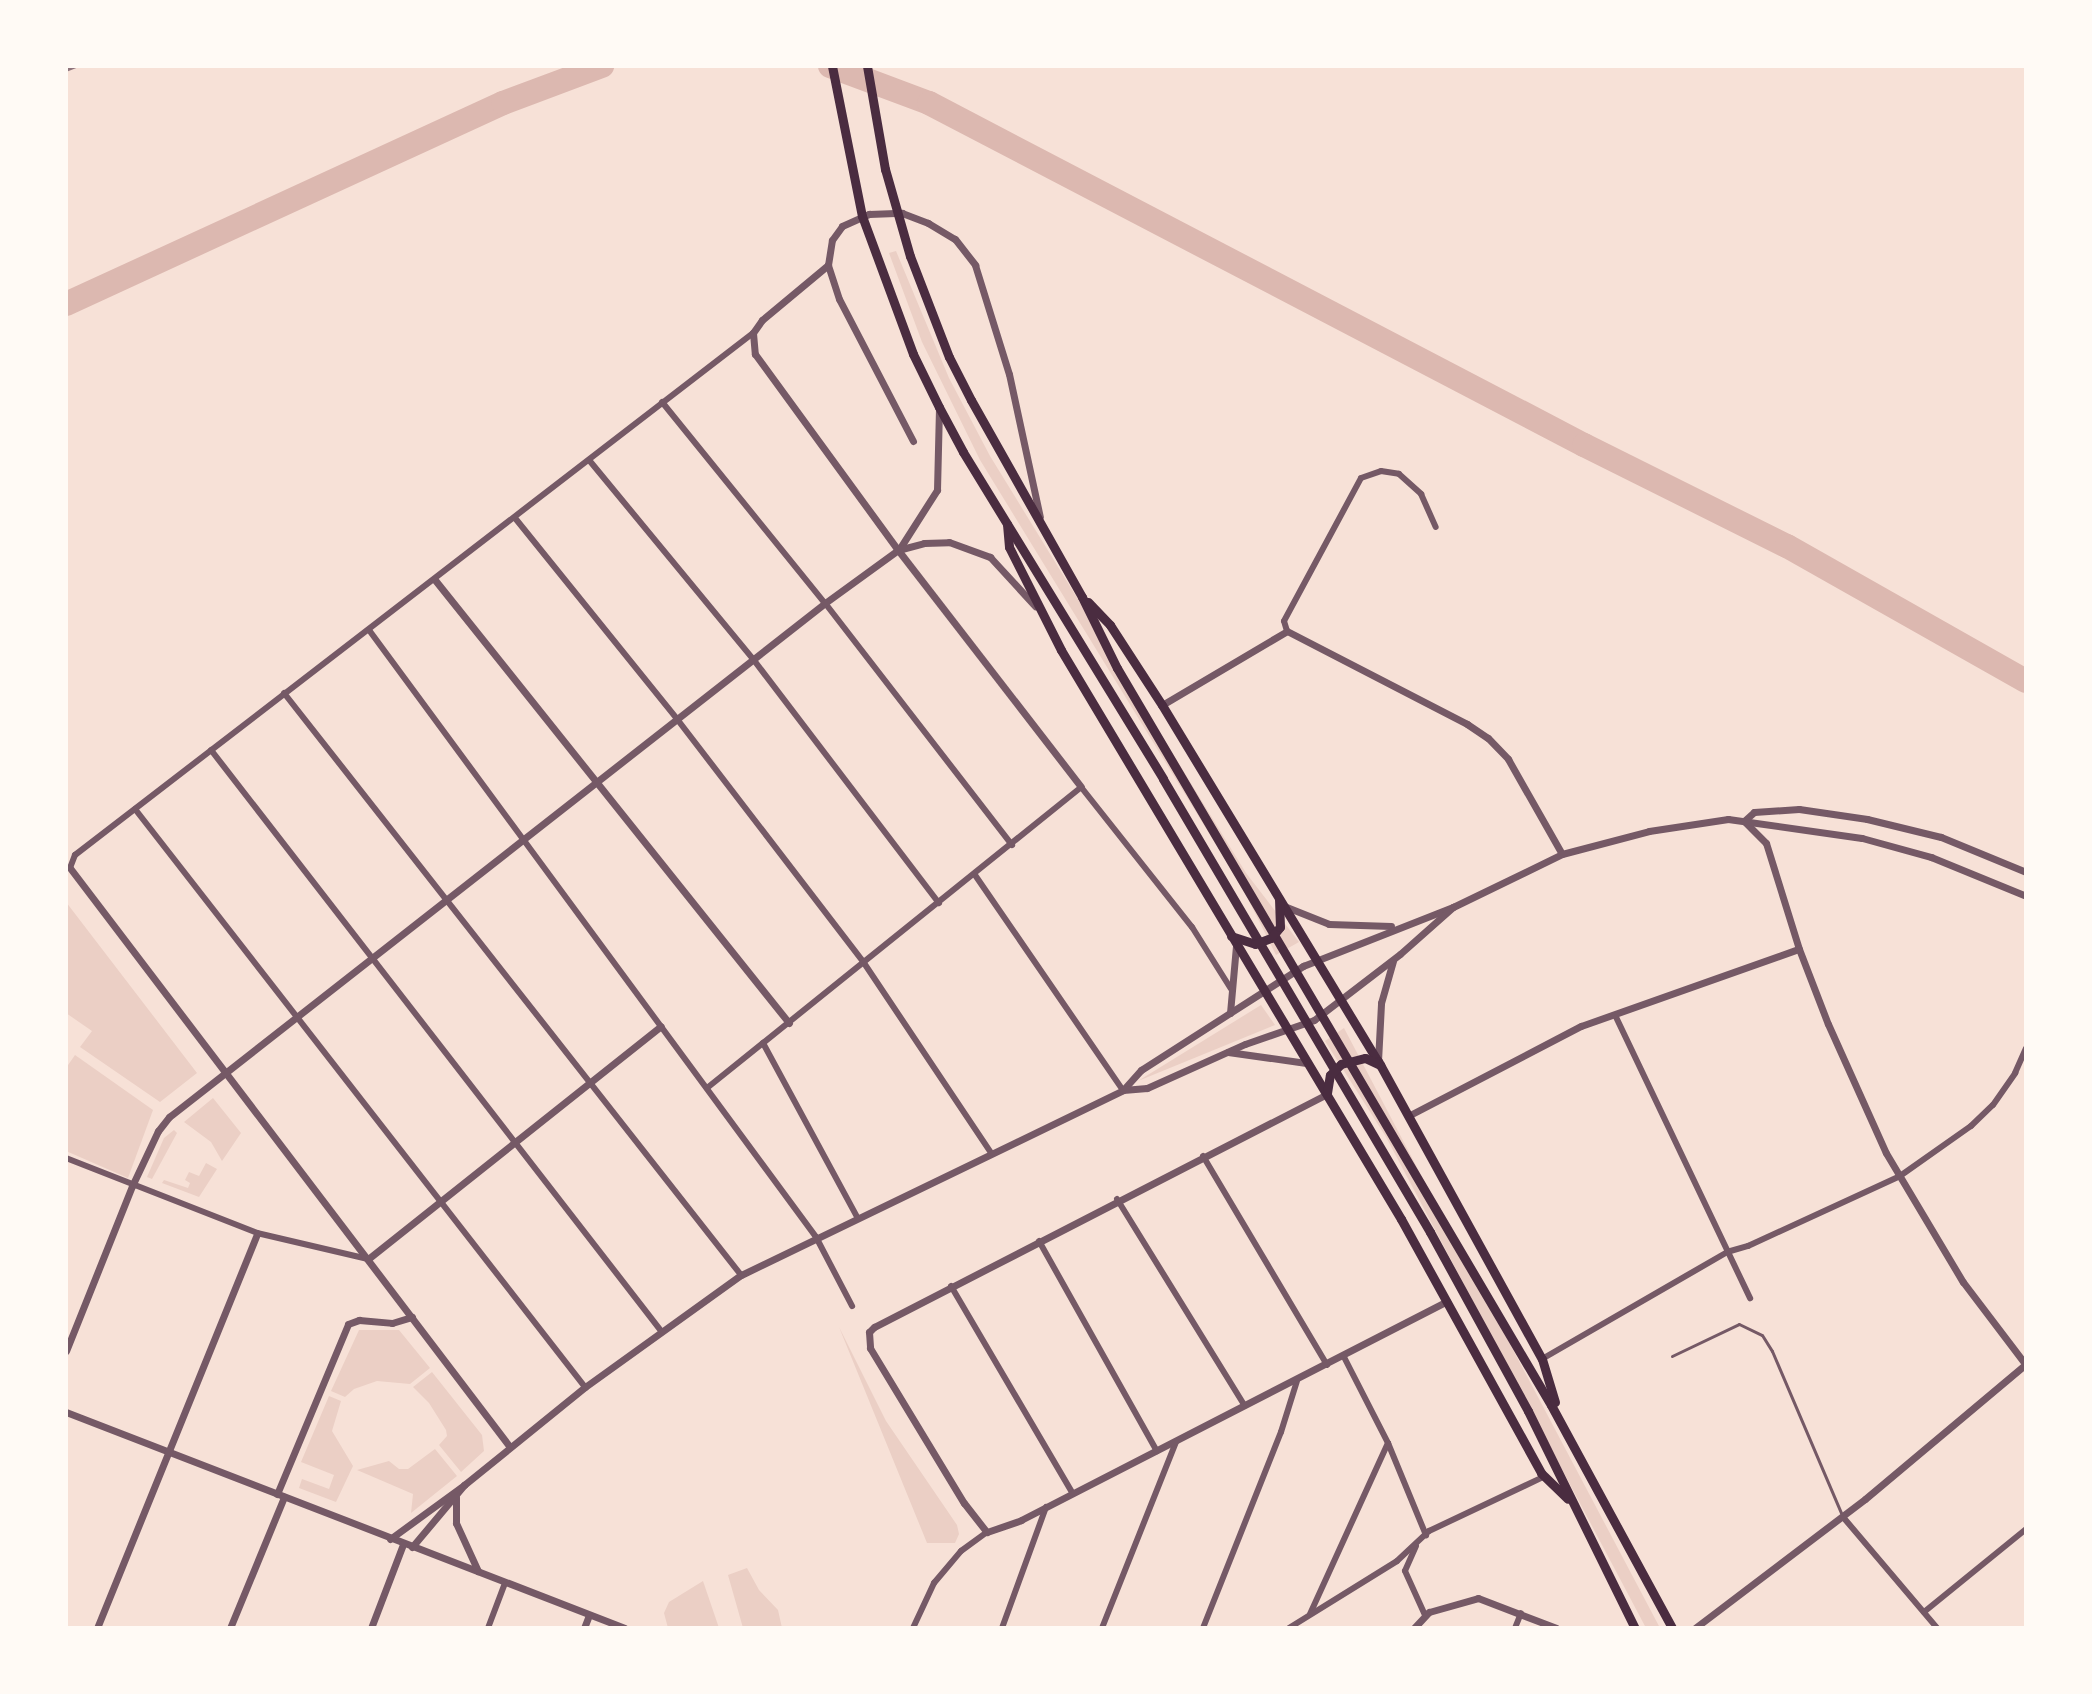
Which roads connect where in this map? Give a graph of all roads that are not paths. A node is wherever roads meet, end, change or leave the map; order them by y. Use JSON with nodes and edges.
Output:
{"nodes":[{"id":1,"x":832,"y":66,"type":"edge"},
{"id":2,"x":867,"y":66,"type":"edge"},
{"id":3,"x":828,"y":265,"type":"junction"},
{"id":4,"x":753,"y":333,"type":"junction"},
{"id":5,"x":662,"y":402,"type":"junction"},
{"id":6,"x":939,"y":407,"type":"junction"},
{"id":7,"x":913,"y":441,"type":"dead end"},
{"id":8,"x":589,"y":460,"type":"junction"},
{"id":9,"x":515,"y":518,"type":"junction"},
{"id":10,"x":1007,"y":521,"type":"junction"},
{"id":11,"x":1040,"y":523,"type":"junction"},
{"id":12,"x":1436,"y":527,"type":"dead end"},
{"id":13,"x":898,"y":550,"type":"junction"},
{"id":14,"x":435,"y":580,"type":"junction"},
{"id":15,"x":1082,"y":597,"type":"junction"},
{"id":16,"x":825,"y":603,"type":"junction"},
{"id":17,"x":1035,"y":606,"type":"junction"},
{"id":18,"x":369,"y":630,"type":"junction"},
{"id":19,"x":1287,"y":631,"type":"junction"},
{"id":20,"x":753,"y":659,"type":"junction"},
{"id":21,"x":284,"y":693,"type":"junction"},
{"id":22,"x":1162,"y":705,"type":"junction"},
{"id":23,"x":677,"y":719,"type":"junction"},
{"id":24,"x":211,"y":750,"type":"junction"},
{"id":25,"x":597,"y":782,"type":"junction"},
{"id":26,"x":1081,"y":787,"type":"junction"},
{"id":27,"x":135,"y":809,"type":"junction"},
{"id":28,"x":1744,"y":821,"type":"junction"},
{"id":29,"x":523,"y":840,"type":"junction"},
{"id":30,"x":1012,"y":845,"type":"junction"},
{"id":31,"x":1562,"y":854,"type":"junction"},
{"id":32,"x":70,"y":868,"type":"joint"},
{"id":33,"x":2026,"y":872,"type":"edge"},
{"id":34,"x":975,"y":875,"type":"junction"},
{"id":35,"x":2026,"y":896,"type":"edge"},
{"id":36,"x":447,"y":900,"type":"junction"},
{"id":37,"x":1281,"y":902,"type":"junction"},
{"id":38,"x":939,"y":903,"type":"junction"},
{"id":39,"x":1453,"y":907,"type":"junction"},
{"id":40,"x":1397,"y":926,"type":"junction"},
{"id":41,"x":1234,"y":941,"type":"junction"},
{"id":42,"x":1799,"y":949,"type":"junction"},
{"id":43,"x":373,"y":958,"type":"junction"},
{"id":44,"x":1317,"y":960,"type":"junction"},
{"id":45,"x":1394,"y":960,"type":"junction"},
{"id":46,"x":864,"y":963,"type":"junction"},
{"id":47,"x":1231,"y":989,"type":"junction"},
{"id":48,"x":1263,"y":989,"type":"junction"},
{"id":49,"x":1342,"y":1001,"type":"junction"},
{"id":50,"x":1230,"y":1013,"type":"junction"},
{"id":51,"x":1615,"y":1015,"type":"junction"},
{"id":52,"x":297,"y":1018,"type":"junction"},
{"id":53,"x":789,"y":1023,"type":"junction"},
{"id":54,"x":661,"y":1026,"type":"junction"},
{"id":55,"x":1287,"y":1030,"type":"junction"},
{"id":56,"x":763,"y":1043,"type":"junction"},
{"id":57,"x":2026,"y":1048,"type":"edge"},
{"id":58,"x":1226,"y":1052,"type":"junction"},
{"id":59,"x":1306,"y":1063,"type":"junction"},
{"id":60,"x":1379,"y":1063,"type":"junction"},
{"id":61,"x":226,"y":1073,"type":"junction"},
{"id":62,"x":590,"y":1082,"type":"junction"},
{"id":63,"x":707,"y":1088,"type":"junction"},
{"id":64,"x":1123,"y":1090,"type":"junction"},
{"id":65,"x":1327,"y":1094,"type":"junction"},
{"id":66,"x":1408,"y":1116,"type":"junction"},
{"id":67,"x":515,"y":1142,"type":"junction"},
{"id":68,"x":991,"y":1153,"type":"junction"},
{"id":69,"x":1203,"y":1156,"type":"junction"},
{"id":70,"x":66,"y":1158,"type":"edge"},
{"id":71,"x":1900,"y":1176,"type":"junction"},
{"id":72,"x":132,"y":1186,"type":"junction"},
{"id":73,"x":1117,"y":1199,"type":"junction"},
{"id":74,"x":440,"y":1201,"type":"junction"},
{"id":75,"x":857,"y":1217,"type":"junction"},
{"id":76,"x":257,"y":1233,"type":"junction"},
{"id":77,"x":816,"y":1237,"type":"junction"},
{"id":78,"x":1039,"y":1241,"type":"junction"},
{"id":79,"x":1727,"y":1252,"type":"junction"},
{"id":80,"x":368,"y":1259,"type":"junction"},
{"id":81,"x":741,"y":1275,"type":"junction"},
{"id":82,"x":951,"y":1286,"type":"junction"},
{"id":83,"x":1750,"y":1298,"type":"dead end"},
{"id":84,"x":1447,"y":1301,"type":"junction"},
{"id":85,"x":852,"y":1306,"type":"dead end"},
{"id":86,"x":412,"y":1317,"type":"junction"},
{"id":87,"x":662,"y":1332,"type":"junction"},
{"id":88,"x":66,"y":1351,"type":"edge"},
{"id":89,"x":1672,"y":1356,"type":"dead end"},
{"id":90,"x":1344,"y":1357,"type":"junction"},
{"id":91,"x":1542,"y":1359,"type":"junction"},
{"id":92,"x":1327,"y":1365,"type":"junction"},
{"id":93,"x":2026,"y":1365,"type":"edge"},
{"id":94,"x":1297,"y":1381,"type":"junction"},
{"id":95,"x":585,"y":1387,"type":"junction"},
{"id":96,"x":1245,"y":1406,"type":"junction"},
{"id":97,"x":66,"y":1412,"type":"edge"},
{"id":98,"x":1560,"y":1421,"type":"junction"},
{"id":99,"x":1176,"y":1442,"type":"junction"},
{"id":100,"x":1388,"y":1443,"type":"junction"},
{"id":101,"x":510,"y":1447,"type":"junction"},
{"id":102,"x":1157,"y":1451,"type":"junction"},
{"id":103,"x":169,"y":1452,"type":"junction"},
{"id":104,"x":1543,"y":1477,"type":"junction"},
{"id":105,"x":464,"y":1485,"type":"junction"},
{"id":106,"x":1073,"y":1494,"type":"junction"},
{"id":107,"x":456,"y":1495,"type":"junction"},
{"id":108,"x":280,"y":1496,"type":"junction"},
{"id":109,"x":1573,"y":1503,"type":"junction"},
{"id":110,"x":1046,"y":1507,"type":"junction"},
{"id":111,"x":1843,"y":1517,"type":"junction"},
{"id":112,"x":2026,"y":1529,"type":"edge"},
{"id":113,"x":987,"y":1532,"type":"junction"},
{"id":114,"x":1423,"y":1537,"type":"junction"},
{"id":115,"x":390,"y":1539,"type":"junction"},
{"id":116,"x":408,"y":1546,"type":"junction"},
{"id":117,"x":479,"y":1573,"type":"junction"},
{"id":118,"x":505,"y":1583,"type":"junction"},
{"id":119,"x":1924,"y":1612,"type":"junction"},
{"id":120,"x":1521,"y":1613,"type":"junction"},
{"id":121,"x":1310,"y":1614,"type":"junction"},
{"id":122,"x":589,"y":1615,"type":"junction"},
{"id":123,"x":1425,"y":1615,"type":"junction"},
{"id":124,"x":97,"y":1628,"type":"edge"},
{"id":125,"x":230,"y":1628,"type":"edge"},
{"id":126,"x":371,"y":1628,"type":"edge"},
{"id":127,"x":488,"y":1628,"type":"edge"},
{"id":128,"x":584,"y":1628,"type":"edge"},
{"id":129,"x":625,"y":1628,"type":"edge"},
{"id":130,"x":913,"y":1628,"type":"edge"},
{"id":131,"x":1002,"y":1628,"type":"edge"},
{"id":132,"x":1102,"y":1628,"type":"edge"},
{"id":133,"x":1203,"y":1628,"type":"edge"},
{"id":134,"x":1289,"y":1628,"type":"edge"},
{"id":135,"x":1414,"y":1628,"type":"edge"},
{"id":136,"x":1515,"y":1628,"type":"edge"},
{"id":137,"x":1556,"y":1628,"type":"edge"},
{"id":138,"x":1635,"y":1628,"type":"edge"},
{"id":139,"x":1672,"y":1628,"type":"edge"},
{"id":140,"x":1695,"y":1628,"type":"edge"},
{"id":141,"x":1937,"y":1628,"type":"edge"}],
"edges":[{"from":1,"to":6,"type":"main road"},
{"from":2,"to":11,"type":"main road"},
{"from":3,"to":4,"type":"street"},
{"from":3,"to":7,"type":"street"},
{"from":3,"to":11,"type":"street"},
{"from":4,"to":5,"type":"street"},
{"from":4,"to":13,"type":"street"},
{"from":5,"to":8,"type":"street"},
{"from":5,"to":16,"type":"street"},
{"from":6,"to":10,"type":"main road"},
{"from":6,"to":13,"type":"street"},
{"from":8,"to":9,"type":"street"},
{"from":8,"to":20,"type":"street"},
{"from":9,"to":14,"type":"street"},
{"from":9,"to":23,"type":"street"},
{"from":10,"to":17,"type":"main road"},
{"from":10,"to":109,"type":"main road"},
{"from":11,"to":15,"type":"main road"},
{"from":12,"to":19,"type":"street"},
{"from":13,"to":16,"type":"street"},
{"from":13,"to":17,"type":"street"},
{"from":13,"to":26,"type":"street"},
{"from":14,"to":18,"type":"street"},
{"from":14,"to":25,"type":"street"},
{"from":15,"to":22,"type":"main road"},
{"from":15,"to":98,"type":"main road"},
{"from":16,"to":20,"type":"street"},
{"from":16,"to":30,"type":"street"},
{"from":17,"to":41,"type":"main road"},
{"from":18,"to":21,"type":"street"},
{"from":18,"to":29,"type":"street"},
{"from":19,"to":22,"type":"street"},
{"from":19,"to":31,"type":"street"},
{"from":20,"to":23,"type":"street"},
{"from":20,"to":38,"type":"street"},
{"from":21,"to":24,"type":"street"},
{"from":21,"to":36,"type":"street"},
{"from":22,"to":37,"type":"main road"},
{"from":23,"to":25,"type":"street"},
{"from":23,"to":46,"type":"street"},
{"from":24,"to":27,"type":"street"},
{"from":24,"to":43,"type":"street"},
{"from":25,"to":29,"type":"street"},
{"from":25,"to":53,"type":"street"},
{"from":26,"to":30,"type":"street"},
{"from":26,"to":47,"type":"street"},
{"from":27,"to":32,"type":"street"},
{"from":27,"to":52,"type":"street"},
{"from":28,"to":31,"type":"street"},
{"from":28,"to":33,"type":"street"},
{"from":28,"to":35,"type":"street"},
{"from":28,"to":42,"type":"street"},
{"from":29,"to":36,"type":"street"},
{"from":29,"to":54,"type":"street"},
{"from":30,"to":34,"type":"street"},
{"from":31,"to":39,"type":"street"},
{"from":32,"to":61,"type":"street"},
{"from":34,"to":38,"type":"street"},
{"from":34,"to":64,"type":"street"},
{"from":36,"to":43,"type":"street"},
{"from":36,"to":62,"type":"street"},
{"from":37,"to":40,"type":"street"},
{"from":37,"to":41,"type":"main road"},
{"from":37,"to":44,"type":"main road"},
{"from":38,"to":46,"type":"street"},
{"from":39,"to":40,"type":"street"},
{"from":39,"to":45,"type":"street"},
{"from":40,"to":44,"type":"street"},
{"from":41,"to":47,"type":"street"},
{"from":41,"to":48,"type":"main road"},
{"from":42,"to":51,"type":"street"},
{"from":42,"to":71,"type":"street"},
{"from":43,"to":52,"type":"street"},
{"from":43,"to":67,"type":"street"},
{"from":44,"to":48,"type":"street"},
{"from":44,"to":49,"type":"main road"},
{"from":45,"to":49,"type":"street"},
{"from":45,"to":60,"type":"street"},
{"from":46,"to":53,"type":"street"},
{"from":46,"to":68,"type":"street"},
{"from":47,"to":50,"type":"street"},
{"from":48,"to":50,"type":"street"},
{"from":48,"to":55,"type":"main road"},
{"from":49,"to":55,"type":"street"},
{"from":49,"to":60,"type":"main road"},
{"from":50,"to":64,"type":"street"},
{"from":51,"to":66,"type":"street"},
{"from":51,"to":79,"type":"street"},
{"from":52,"to":61,"type":"street"},
{"from":52,"to":74,"type":"street"},
{"from":53,"to":56,"type":"street"},
{"from":54,"to":62,"type":"street"},
{"from":54,"to":63,"type":"street"},
{"from":55,"to":58,"type":"street"},
{"from":55,"to":59,"type":"main road"},
{"from":56,"to":63,"type":"street"},
{"from":56,"to":75,"type":"street"},
{"from":57,"to":71,"type":"street"},
{"from":58,"to":59,"type":"street"},
{"from":58,"to":64,"type":"street"},
{"from":59,"to":65,"type":"main road"},
{"from":60,"to":65,"type":"main road"},
{"from":60,"to":66,"type":"main road"},
{"from":61,"to":72,"type":"street"},
{"from":61,"to":80,"type":"street"},
{"from":62,"to":67,"type":"street"},
{"from":62,"to":81,"type":"street"},
{"from":63,"to":77,"type":"street"},
{"from":64,"to":68,"type":"street"},
{"from":65,"to":69,"type":"street"},
{"from":65,"to":84,"type":"main road"},
{"from":66,"to":91,"type":"main road"},
{"from":67,"to":74,"type":"street"},
{"from":67,"to":87,"type":"street"},
{"from":68,"to":75,"type":"street"},
{"from":69,"to":73,"type":"street"},
{"from":69,"to":92,"type":"street"},
{"from":70,"to":72,"type":"street"},
{"from":71,"to":79,"type":"street"},
{"from":71,"to":93,"type":"street"},
{"from":72,"to":76,"type":"street"},
{"from":72,"to":88,"type":"street"},
{"from":73,"to":78,"type":"street"},
{"from":73,"to":96,"type":"street"},
{"from":74,"to":80,"type":"street"},
{"from":74,"to":95,"type":"street"},
{"from":75,"to":77,"type":"street"},
{"from":76,"to":80,"type":"street"},
{"from":76,"to":103,"type":"street"},
{"from":77,"to":81,"type":"street"},
{"from":77,"to":85,"type":"street"},
{"from":78,"to":82,"type":"street"},
{"from":78,"to":102,"type":"street"},
{"from":79,"to":83,"type":"street"},
{"from":79,"to":91,"type":"street"},
{"from":80,"to":86,"type":"street"},
{"from":81,"to":87,"type":"street"},
{"from":82,"to":106,"type":"street"},
{"from":82,"to":113,"type":"street"},
{"from":84,"to":90,"type":"street"},
{"from":84,"to":104,"type":"main road"},
{"from":86,"to":101,"type":"street"},
{"from":86,"to":108,"type":"street"},
{"from":87,"to":95,"type":"street"},
{"from":89,"to":111,"type":"lane"},
{"from":90,"to":92,"type":"street"},
{"from":90,"to":100,"type":"street"},
{"from":91,"to":98,"type":"main road"},
{"from":92,"to":94,"type":"street"},
{"from":93,"to":111,"type":"street"},
{"from":94,"to":96,"type":"street"},
{"from":94,"to":133,"type":"street"},
{"from":95,"to":101,"type":"street"},
{"from":96,"to":99,"type":"street"},
{"from":97,"to":103,"type":"street"},
{"from":98,"to":139,"type":"main road"},
{"from":99,"to":102,"type":"street"},
{"from":99,"to":132,"type":"street"},
{"from":100,"to":114,"type":"street"},
{"from":100,"to":121,"type":"street"},
{"from":101,"to":105,"type":"street"},
{"from":102,"to":106,"type":"street"},
{"from":103,"to":108,"type":"street"},
{"from":103,"to":124,"type":"street"},
{"from":104,"to":109,"type":"main road"},
{"from":104,"to":114,"type":"street"},
{"from":105,"to":107,"type":"street"},
{"from":105,"to":115,"type":"street"},
{"from":106,"to":110,"type":"street"},
{"from":107,"to":116,"type":"street"},
{"from":107,"to":117,"type":"street"},
{"from":108,"to":115,"type":"street"},
{"from":108,"to":125,"type":"street"},
{"from":109,"to":138,"type":"main road"},
{"from":110,"to":113,"type":"street"},
{"from":110,"to":131,"type":"street"},
{"from":111,"to":119,"type":"street"},
{"from":111,"to":140,"type":"street"},
{"from":112,"to":119,"type":"street"},
{"from":113,"to":130,"type":"street"},
{"from":114,"to":121,"type":"street"},
{"from":114,"to":123,"type":"street"},
{"from":115,"to":116,"type":"street"},
{"from":116,"to":117,"type":"street"},
{"from":116,"to":126,"type":"street"},
{"from":117,"to":118,"type":"street"},
{"from":118,"to":122,"type":"street"},
{"from":118,"to":127,"type":"street"},
{"from":119,"to":141,"type":"street"},
{"from":120,"to":123,"type":"street"},
{"from":120,"to":136,"type":"street"},
{"from":120,"to":137,"type":"street"},
{"from":121,"to":134,"type":"street"},
{"from":122,"to":128,"type":"street"},
{"from":122,"to":129,"type":"street"},
{"from":123,"to":135,"type":"street"}]}
